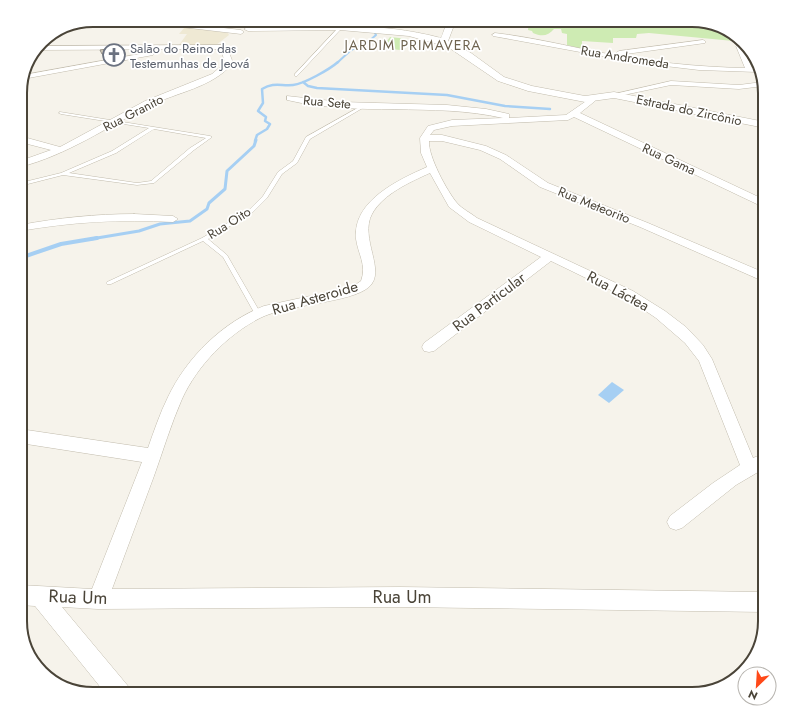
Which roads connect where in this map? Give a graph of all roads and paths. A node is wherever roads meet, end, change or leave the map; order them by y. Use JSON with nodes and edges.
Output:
{"nodes":[{"id":1,"x":206,"y":27,"type":"edge"},
{"id":2,"x":449,"y":27,"type":"edge"},
{"id":3,"x":341,"y":29,"type":"junction"},
{"id":4,"x":245,"y":31,"type":"junction"},
{"id":5,"x":495,"y":35,"type":"dead end"},
{"id":6,"x":444,"y":42,"type":"junction"},
{"id":7,"x":703,"y":42,"type":"dead end"},
{"id":8,"x":739,"y":46,"type":"dead end"},
{"id":9,"x":224,"y":47,"type":"junction"},
{"id":10,"x":45,"y":48,"type":"edge"},
{"id":11,"x":134,"y":48,"type":"junction"},
{"id":12,"x":189,"y":48,"type":"junction"},
{"id":13,"x":601,"y":55,"type":"junction"},
{"id":14,"x":137,"y":57,"type":"junction"},
{"id":15,"x":753,"y":70,"type":"edge"},
{"id":16,"x":296,"y":75,"type":"dead end"},
{"id":17,"x":29,"y":76,"type":"edge"},
{"id":18,"x":757,"y":85,"type":"edge"},
{"id":19,"x":614,"y":95,"type":"junction"},
{"id":20,"x":290,"y":98,"type":"dead end"},
{"id":21,"x":592,"y":99,"type":"junction"},
{"id":22,"x":364,"y":106,"type":"junction"},
{"id":23,"x":61,"y":113,"type":"dead end"},
{"id":24,"x":574,"y":114,"type":"junction"},
{"id":25,"x":522,"y":120,"type":"junction"},
{"id":26,"x":113,"y":122,"type":"junction"},
{"id":27,"x":758,"y":125,"type":"edge"},
{"id":28,"x":153,"y":128,"type":"junction"},
{"id":29,"x":424,"y":138,"type":"junction"},
{"id":30,"x":27,"y":141,"type":"edge"},
{"id":31,"x":61,"y":150,"type":"junction"},
{"id":32,"x":27,"y":162,"type":"edge"},
{"id":33,"x":432,"y":168,"type":"junction"},
{"id":34,"x":63,"y":174,"type":"junction"},
{"id":35,"x":27,"y":183,"type":"edge"},
{"id":36,"x":758,"y":201,"type":"edge"},
{"id":37,"x":173,"y":219,"type":"dead end"},
{"id":38,"x":27,"y":227,"type":"edge"},
{"id":39,"x":204,"y":239,"type":"junction"},
{"id":40,"x":549,"y":257,"type":"junction"},
{"id":41,"x":758,"y":275,"type":"edge"},
{"id":42,"x":109,"y":283,"type":"dead end"},
{"id":43,"x":258,"y":314,"type":"junction"},
{"id":44,"x":430,"y":348,"type":"dead end"},
{"id":45,"x":27,"y":437,"type":"edge"},
{"id":46,"x":152,"y":456,"type":"junction"},
{"id":47,"x":758,"y":463,"type":"edge"},
{"id":48,"x":749,"y":467,"type":"junction"},
{"id":49,"x":676,"y":522,"type":"dead end"},
{"id":50,"x":30,"y":595,"type":"edge"},
{"id":51,"x":98,"y":599,"type":"junction"},
{"id":52,"x":758,"y":602,"type":"edge"},
{"id":53,"x":114,"y":687,"type":"edge"}],
"edges":[{"from":1,"to":4,"type":"street"},
{"from":2,"to":6,"type":"street"},
{"from":3,"to":4,"type":"street"},
{"from":3,"to":6,"type":"street"},
{"from":3,"to":16,"type":"lane"},
{"from":4,"to":9,"type":"street"},
{"from":5,"to":13,"type":"street","name":"Rua Andromeda"},
{"from":6,"to":21,"type":"street"},
{"from":7,"to":13,"type":"street"},
{"from":8,"to":15,"type":"street"},
{"from":9,"to":12,"type":"street"},
{"from":9,"to":26,"type":"street","name":"Rua Granito"},
{"from":10,"to":11,"type":"street"},
{"from":11,"to":12,"type":"street"},
{"from":11,"to":14,"type":"street"},
{"from":12,"to":14,"type":"street"},
{"from":13,"to":15,"type":"street","name":"Rua Andromeda"},
{"from":14,"to":17,"type":"street"},
{"from":18,"to":19,"type":"street"},
{"from":19,"to":21,"type":"street"},
{"from":19,"to":27,"type":"street","name":"Estrada do Zircônio"},
{"from":20,"to":22,"type":"street","name":"Rua Sete"},
{"from":21,"to":24,"type":"street"},
{"from":22,"to":25,"type":"street","name":"Rua Sete"},
{"from":22,"to":39,"type":"lane","name":"Rua Oito"},
{"from":23,"to":26,"type":"lane"},
{"from":24,"to":25,"type":"street"},
{"from":24,"to":36,"type":"street","name":"Rua Gama"},
{"from":25,"to":29,"type":"street"},
{"from":26,"to":28,"type":"lane"},
{"from":26,"to":31,"type":"street","name":"Rua Granito"},
{"from":28,"to":34,"type":"lane"},
{"from":28,"to":34,"type":"lane"},
{"from":29,"to":33,"type":"street"},
{"from":29,"to":41,"type":"street","name":"Rua Meteorito"},
{"from":30,"to":31,"type":"street"},
{"from":31,"to":32,"type":"street","name":"Rua Granito"},
{"from":33,"to":40,"type":"street","name":"Rua Láctea"},
{"from":33,"to":43,"type":"street","name":"Rua Asteroide"},
{"from":34,"to":35,"type":"lane"},
{"from":37,"to":38,"type":"street"},
{"from":39,"to":42,"type":"lane","name":"Rua Oito"},
{"from":39,"to":43,"type":"lane"},
{"from":40,"to":44,"type":"street","name":"Rua Particular"},
{"from":40,"to":48,"type":"street","name":"Rua Láctea"},
{"from":43,"to":46,"type":"street","name":"Rua Asteroide"},
{"from":45,"to":46,"type":"street"},
{"from":46,"to":51,"type":"street","name":"Rua Asteroide"},
{"from":47,"to":48,"type":"street"},
{"from":48,"to":49,"type":"street"},
{"from":50,"to":51,"type":"street","name":"Rua Um"},
{"from":50,"to":53,"type":"street"},
{"from":51,"to":52,"type":"street","name":"Rua Um"}]}
